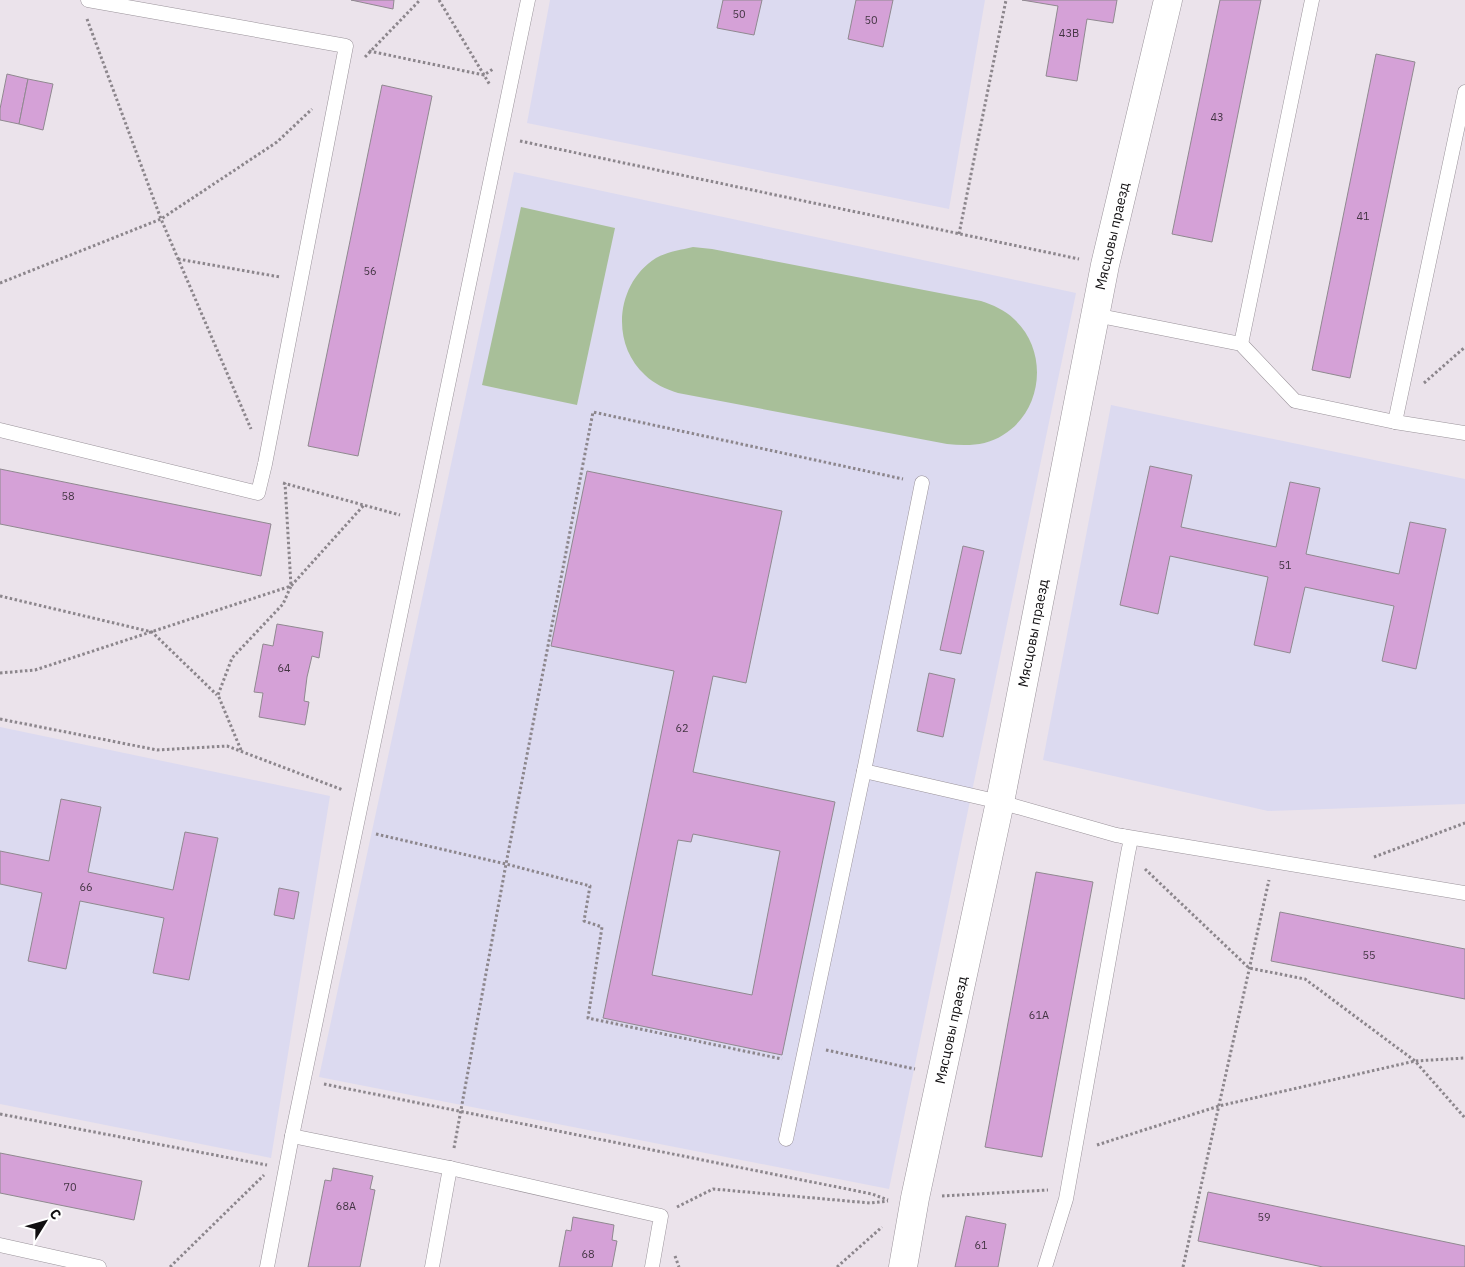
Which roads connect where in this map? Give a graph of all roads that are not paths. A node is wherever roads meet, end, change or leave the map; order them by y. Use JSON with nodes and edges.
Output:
{"nodes":[{"id":1,"x":88,"y":0,"type":"edge"},
{"id":2,"x":528,"y":0,"type":"edge"},
{"id":3,"x":1168,"y":0,"type":"edge"},
{"id":4,"x":1312,"y":0,"type":"edge"},
{"id":5,"x":1465,"y":92,"type":"edge"},
{"id":6,"x":1095,"y":315,"type":"junction"},
{"id":7,"x":1241,"y":344,"type":"junction"},
{"id":8,"x":1395,"y":422,"type":"junction"},
{"id":9,"x":0,"y":430,"type":"edge"},
{"id":10,"x":1465,"y":433,"type":"edge"},
{"id":11,"x":922,"y":483,"type":"road end"},
{"id":12,"x":864,"y":771,"type":"junction"},
{"id":13,"x":1000,"y":802,"type":"junction"},
{"id":14,"x":1116,"y":835,"type":"junction"},
{"id":15,"x":1465,"y":893,"type":"edge"},
{"id":16,"x":292,"y":1136,"type":"junction"},
{"id":17,"x":786,"y":1139,"type":"dead end"},
{"id":18,"x":450,"y":1168,"type":"junction"},
{"id":19,"x":0,"y":1246,"type":"edge"},
{"id":20,"x":99,"y":1267,"type":"edge"},
{"id":21,"x":267,"y":1267,"type":"edge"},
{"id":22,"x":432,"y":1267,"type":"edge"},
{"id":23,"x":652,"y":1267,"type":"edge"},
{"id":24,"x":903,"y":1267,"type":"edge"},
{"id":25,"x":1045,"y":1267,"type":"edge"}],
"edges":[{"from":1,"to":9,"type":"lane"},
{"from":2,"to":16,"type":"lane"},
{"from":3,"to":6,"type":"street","name":"Мясцовы праезд"},
{"from":4,"to":7,"type":"lane"},
{"from":5,"to":8,"type":"lane"},
{"from":6,"to":7,"type":"lane"},
{"from":6,"to":13,"type":"street","name":"Мясцовы праезд"},
{"from":7,"to":8,"type":"lane"},
{"from":8,"to":10,"type":"lane"},
{"from":11,"to":12,"type":"lane"},
{"from":12,"to":13,"type":"lane"},
{"from":12,"to":17,"type":"lane"},
{"from":13,"to":14,"type":"lane"},
{"from":13,"to":24,"type":"street","name":"Мясцовы праезд"},
{"from":14,"to":15,"type":"lane"},
{"from":14,"to":25,"type":"lane"},
{"from":16,"to":18,"type":"lane"},
{"from":16,"to":21,"type":"lane"},
{"from":18,"to":22,"type":"lane"},
{"from":18,"to":23,"type":"lane"},
{"from":19,"to":20,"type":"lane"}]}
